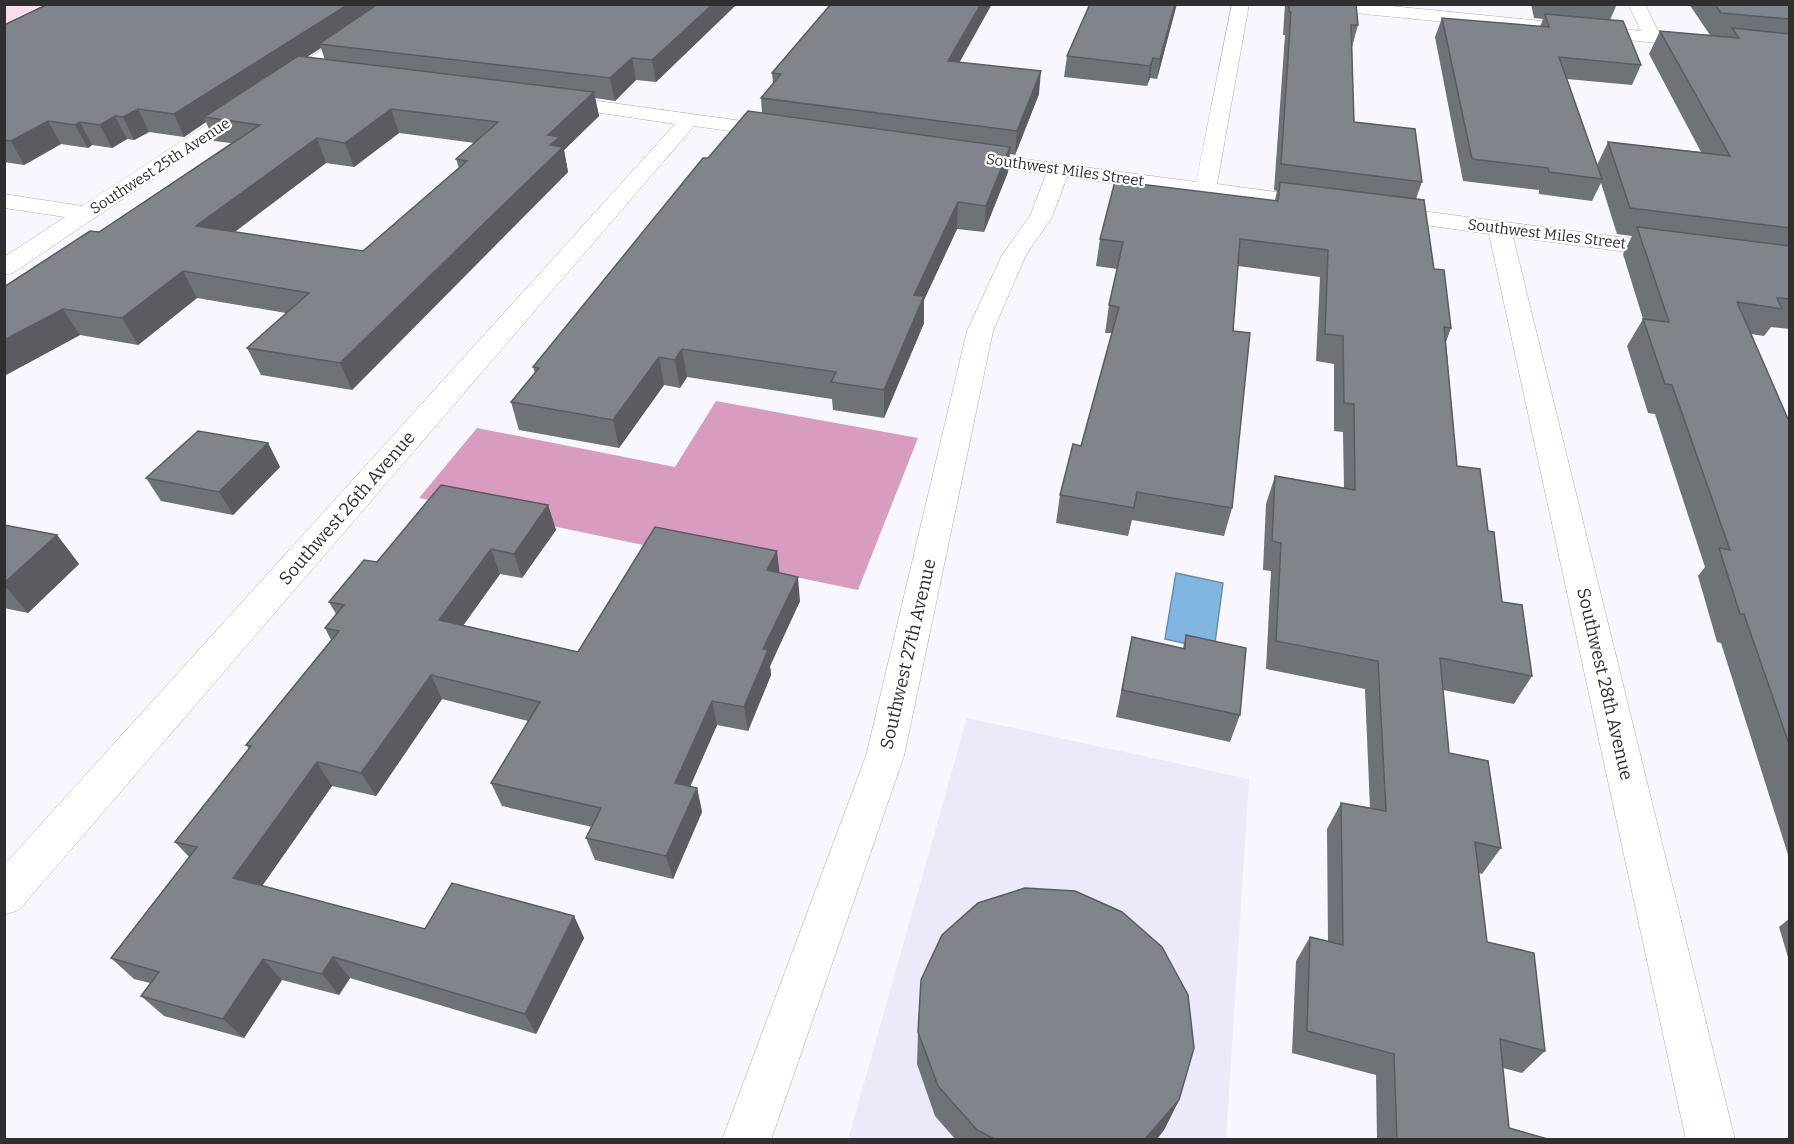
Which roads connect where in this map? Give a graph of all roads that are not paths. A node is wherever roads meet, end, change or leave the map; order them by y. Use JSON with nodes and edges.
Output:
{"nodes":[{"id":1,"x":404,"y":4,"type":"edge"},
{"id":2,"x":1241,"y":4,"type":"edge"},
{"id":3,"x":1314,"y":4,"type":"edge"},
{"id":4,"x":1635,"y":4,"type":"edge"},
{"id":5,"x":1653,"y":38,"type":"junction"},
{"id":6,"x":1790,"y":51,"type":"edge"},
{"id":7,"x":305,"y":71,"type":"junction"},
{"id":8,"x":340,"y":75,"type":"edge"},
{"id":9,"x":537,"y":99,"type":"edge"},
{"id":10,"x":689,"y":120,"type":"junction"},
{"id":11,"x":805,"y":135,"type":"edge"},
{"id":12,"x":943,"y":154,"type":"edge"},
{"id":13,"x":1059,"y":169,"type":"junction"},
{"id":14,"x":1205,"y":190,"type":"junction"},
{"id":15,"x":4,"y":201,"type":"edge"},
{"id":16,"x":86,"y":214,"type":"junction"},
{"id":17,"x":1499,"y":228,"type":"junction"},
{"id":18,"x":1696,"y":254,"type":"edge"},
{"id":19,"x":4,"y":267,"type":"edge"},
{"id":20,"x":4,"y":896,"type":"edge"},
{"id":21,"x":746,"y":1140,"type":"edge"},
{"id":22,"x":1711,"y":1140,"type":"edge"}],
"edges":[{"from":1,"to":7,"type":"street","name":"Southwest 25th Avenue"},
{"from":2,"to":14,"type":"street"},
{"from":3,"to":5,"type":"street"},
{"from":4,"to":5,"type":"street"},
{"from":5,"to":6,"type":"street"},
{"from":7,"to":8,"type":"street"},
{"from":7,"to":16,"type":"street","name":"Southwest 25th Avenue"},
{"from":9,"to":10,"type":"street"},
{"from":10,"to":11,"type":"street"},
{"from":10,"to":20,"type":"street","name":"Southwest 26th Avenue"},
{"from":12,"to":13,"type":"street","name":"Southwest Miles Street"},
{"from":13,"to":14,"type":"street","name":"Southwest Miles Street"},
{"from":13,"to":21,"type":"street","name":"Southwest 27th Avenue"},
{"from":14,"to":17,"type":"street","name":"Southwest Miles Street"},
{"from":15,"to":16,"type":"street"},
{"from":16,"to":19,"type":"street","name":"Southwest 25th Avenue"},
{"from":17,"to":18,"type":"street","name":"Southwest Miles Street"},
{"from":17,"to":22,"type":"street","name":"Southwest 28th Avenue"}]}
